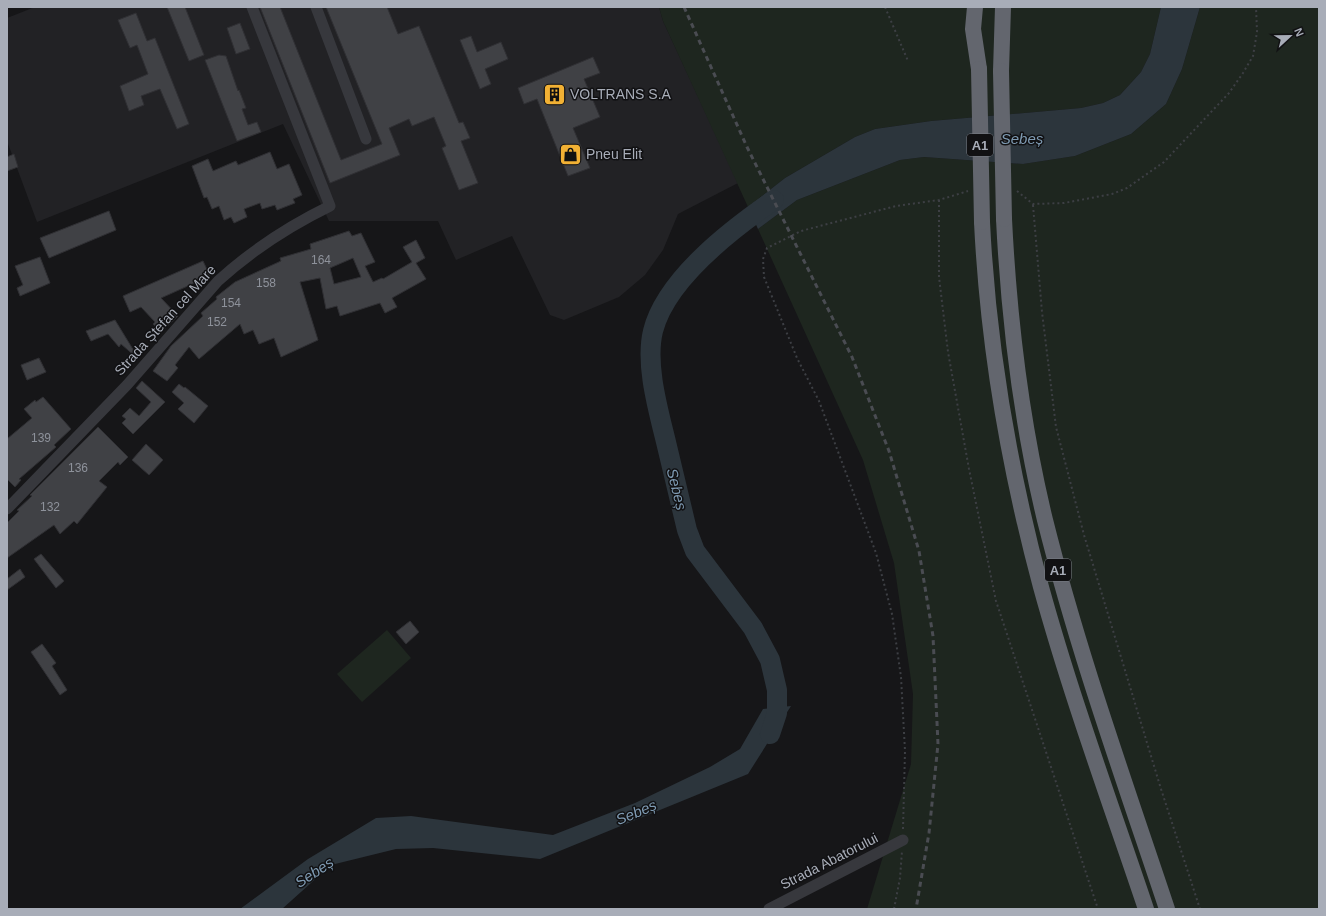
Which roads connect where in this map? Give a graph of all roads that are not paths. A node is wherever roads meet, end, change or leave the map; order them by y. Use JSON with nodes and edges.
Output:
{"nodes":[{"id":1,"x":252,"y":7,"type":"edge"},
{"id":2,"x":316,"y":7,"type":"edge"},
{"id":3,"x":975,"y":7,"type":"edge"},
{"id":4,"x":982,"y":7,"type":"edge"},
{"id":5,"x":1003,"y":7,"type":"edge"},
{"id":6,"x":978,"y":68,"type":"junction"},
{"id":7,"x":366,"y":139,"type":"dead end"},
{"id":8,"x":7,"y":509,"type":"edge"},
{"id":9,"x":903,"y":840,"type":"road end"},
{"id":10,"x":769,"y":909,"type":"edge"},
{"id":11,"x":1146,"y":909,"type":"edge"},
{"id":12,"x":1167,"y":909,"type":"edge"}],
"edges":[{"from":1,"to":8,"type":"street","name":"Strada Ștefan cel Mare"},
{"from":2,"to":7,"type":"street"},
{"from":3,"to":6,"type":"highway"},
{"from":4,"to":6,"type":"highway","number":"A1"},
{"from":5,"to":12,"type":"highway","number":"A1","bridge":true},
{"from":6,"to":11,"type":"highway","number":"A1","bridge":true},
{"from":9,"to":10,"type":"street","name":"Strada Abatorului"}]}
